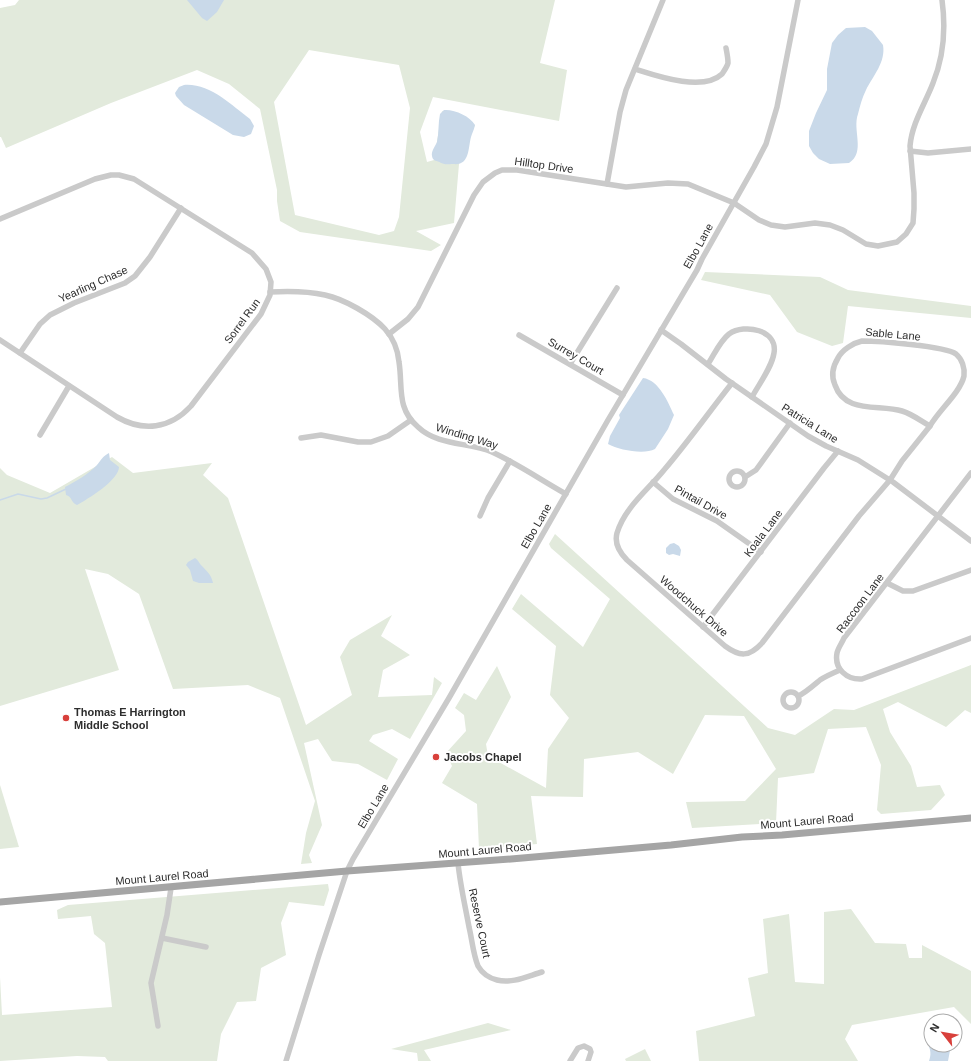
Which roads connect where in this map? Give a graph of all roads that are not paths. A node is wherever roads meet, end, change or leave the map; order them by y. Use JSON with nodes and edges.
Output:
{"nodes":[{"id":1,"x":663,"y":0,"type":"edge"},
{"id":2,"x":798,"y":0,"type":"edge"},
{"id":3,"x":942,"y":0,"type":"edge"},
{"id":4,"x":726,"y":48,"type":"dead end"},
{"id":5,"x":635,"y":69,"type":"junction"},
{"id":6,"x":971,"y":149,"type":"edge"},
{"id":7,"x":910,"y":151,"type":"junction"},
{"id":8,"x":607,"y":184,"type":"junction"},
{"id":9,"x":734,"y":203,"type":"junction"},
{"id":10,"x":180,"y":208,"type":"junction"},
{"id":11,"x":0,"y":219,"type":"edge"},
{"id":12,"x":617,"y":288,"type":"dead end"},
{"id":13,"x":270,"y":292,"type":"junction"},
{"id":14,"x":661,"y":330,"type":"junction"},
{"id":15,"x":389,"y":334,"type":"junction"},
{"id":16,"x":519,"y":335,"type":"dead end"},
{"id":17,"x":0,"y":340,"type":"edge"},
{"id":18,"x":20,"y":353,"type":"junction"},
{"id":19,"x":570,"y":364,"type":"junction"},
{"id":20,"x":708,"y":364,"type":"junction"},
{"id":21,"x":732,"y":383,"type":"junction"},
{"id":22,"x":69,"y":386,"type":"junction"},
{"id":23,"x":623,"y":395,"type":"junction"},
{"id":24,"x":752,"y":396,"type":"junction"},
{"id":25,"x":411,"y":420,"type":"junction"},
{"id":26,"x":790,"y":423,"type":"junction"},
{"id":27,"x":930,"y":426,"type":"junction"},
{"id":28,"x":40,"y":435,"type":"dead end"},
{"id":29,"x":301,"y":438,"type":"dead end"},
{"id":30,"x":838,"y":451,"type":"junction"},
{"id":31,"x":510,"y":461,"type":"junction"},
{"id":32,"x":971,"y":473,"type":"edge"},
{"id":33,"x":745,"y":477,"type":"dead end"},
{"id":34,"x":890,"y":480,"type":"junction"},
{"id":35,"x":653,"y":482,"type":"junction"},
{"id":36,"x":566,"y":494,"type":"junction"},
{"id":37,"x":480,"y":516,"type":"dead end"},
{"id":38,"x":938,"y":516,"type":"junction"},
{"id":39,"x":971,"y":541,"type":"edge"},
{"id":40,"x":760,"y":552,"type":"junction"},
{"id":41,"x":971,"y":570,"type":"edge"},
{"id":42,"x":887,"y":583,"type":"junction"},
{"id":43,"x":703,"y":627,"type":"junction"},
{"id":44,"x":971,"y":638,"type":"edge"},
{"id":45,"x":840,"y":670,"type":"junction"},
{"id":46,"x":798,"y":696,"type":"dead end"},
{"id":47,"x":971,"y":818,"type":"edge"},
{"id":48,"x":458,"y":863,"type":"junction"},
{"id":49,"x":347,"y":871,"type":"junction"},
{"id":50,"x":171,"y":888,"type":"junction"},
{"id":51,"x":0,"y":902,"type":"edge"},
{"id":52,"x":162,"y":938,"type":"junction"},
{"id":53,"x":206,"y":947,"type":"dead end"},
{"id":54,"x":542,"y":972,"type":"dead end"},
{"id":55,"x":158,"y":1026,"type":"dead end"},
{"id":56,"x":286,"y":1061,"type":"edge"},
{"id":57,"x":570,"y":1061,"type":"edge"},
{"id":58,"x":588,"y":1061,"type":"edge"}],
"edges":[{"from":1,"to":5,"type":"street"},
{"from":2,"to":9,"type":"street","name":"Elbo Lane"},
{"from":3,"to":7,"type":"street","name":"Hilltop Drive"},
{"from":4,"to":5,"type":"street"},
{"from":5,"to":8,"type":"street"},
{"from":6,"to":7,"type":"street"},
{"from":7,"to":9,"type":"street","name":"Hilltop Drive"},
{"from":8,"to":9,"type":"street","name":"Hilltop Drive"},
{"from":8,"to":15,"type":"street","name":"Hilltop Drive"},
{"from":9,"to":14,"type":"street","name":"Elbo Lane"},
{"from":10,"to":11,"type":"street","name":"Sorrel Run"},
{"from":10,"to":13,"type":"street","name":"Sorrel Run"},
{"from":10,"to":18,"type":"street","name":"Yearling Chase"},
{"from":12,"to":19,"type":"street"},
{"from":13,"to":15,"type":"street","name":"Winding Way"},
{"from":13,"to":22,"type":"street","name":"Sorrel Run"},
{"from":14,"to":20,"type":"street","name":"Patricia Lane"},
{"from":14,"to":23,"type":"street","name":"Elbo Lane"},
{"from":15,"to":25,"type":"street","name":"Winding Way"},
{"from":16,"to":19,"type":"street","name":"Surrey Court"},
{"from":17,"to":18,"type":"street","name":"Sorrel Run"},
{"from":18,"to":22,"type":"street","name":"Sorrel Run"},
{"from":19,"to":23,"type":"street","name":"Surrey Court"},
{"from":20,"to":21,"type":"street","name":"Patricia Lane"},
{"from":20,"to":24,"type":"street"},
{"from":21,"to":24,"type":"street","name":"Patricia Lane"},
{"from":21,"to":35,"type":"street","name":"Woodchuck Drive"},
{"from":22,"to":28,"type":"street"},
{"from":23,"to":36,"type":"street","name":"Elbo Lane"},
{"from":24,"to":26,"type":"street","name":"Patricia Lane"},
{"from":25,"to":29,"type":"street"},
{"from":25,"to":31,"type":"street","name":"Winding Way"},
{"from":26,"to":30,"type":"street","name":"Patricia Lane"},
{"from":26,"to":33,"type":"street"},
{"from":27,"to":27,"type":"street","name":"Sable Lane"},
{"from":27,"to":34,"type":"street","name":"Sable Lane"},
{"from":30,"to":34,"type":"street","name":"Patricia Lane"},
{"from":30,"to":40,"type":"street","name":"Koala Lane"},
{"from":31,"to":36,"type":"street","name":"Winding Way"},
{"from":31,"to":37,"type":"street"},
{"from":32,"to":38,"type":"street","name":"Raccoon Lane"},
{"from":34,"to":38,"type":"street","name":"Patricia Lane"},
{"from":34,"to":43,"type":"street","name":"Woodchuck Drive"},
{"from":35,"to":40,"type":"street","name":"Pintail Drive"},
{"from":35,"to":43,"type":"street","name":"Woodchuck Drive"},
{"from":36,"to":49,"type":"street","name":"Elbo Lane"},
{"from":38,"to":39,"type":"street","name":"Patricia Lane"},
{"from":38,"to":42,"type":"street","name":"Raccoon Lane"},
{"from":40,"to":43,"type":"street","name":"Koala Lane"},
{"from":41,"to":42,"type":"street"},
{"from":42,"to":45,"type":"street","name":"Raccoon Lane"},
{"from":44,"to":45,"type":"street"},
{"from":45,"to":46,"type":"street"},
{"from":47,"to":48,"type":"main road","name":"Mount Laurel Road"},
{"from":48,"to":49,"type":"main road","name":"Mount Laurel Road"},
{"from":48,"to":54,"type":"street","name":"Reserve Court"},
{"from":49,"to":50,"type":"main road","name":"Mount Laurel Road"},
{"from":49,"to":56,"type":"street","name":"Elbo Lane"},
{"from":50,"to":51,"type":"main road","name":"Mount Laurel Road"},
{"from":50,"to":52,"type":"street"},
{"from":52,"to":53,"type":"street"},
{"from":52,"to":55,"type":"street"},
{"from":57,"to":58,"type":"street"}]}
